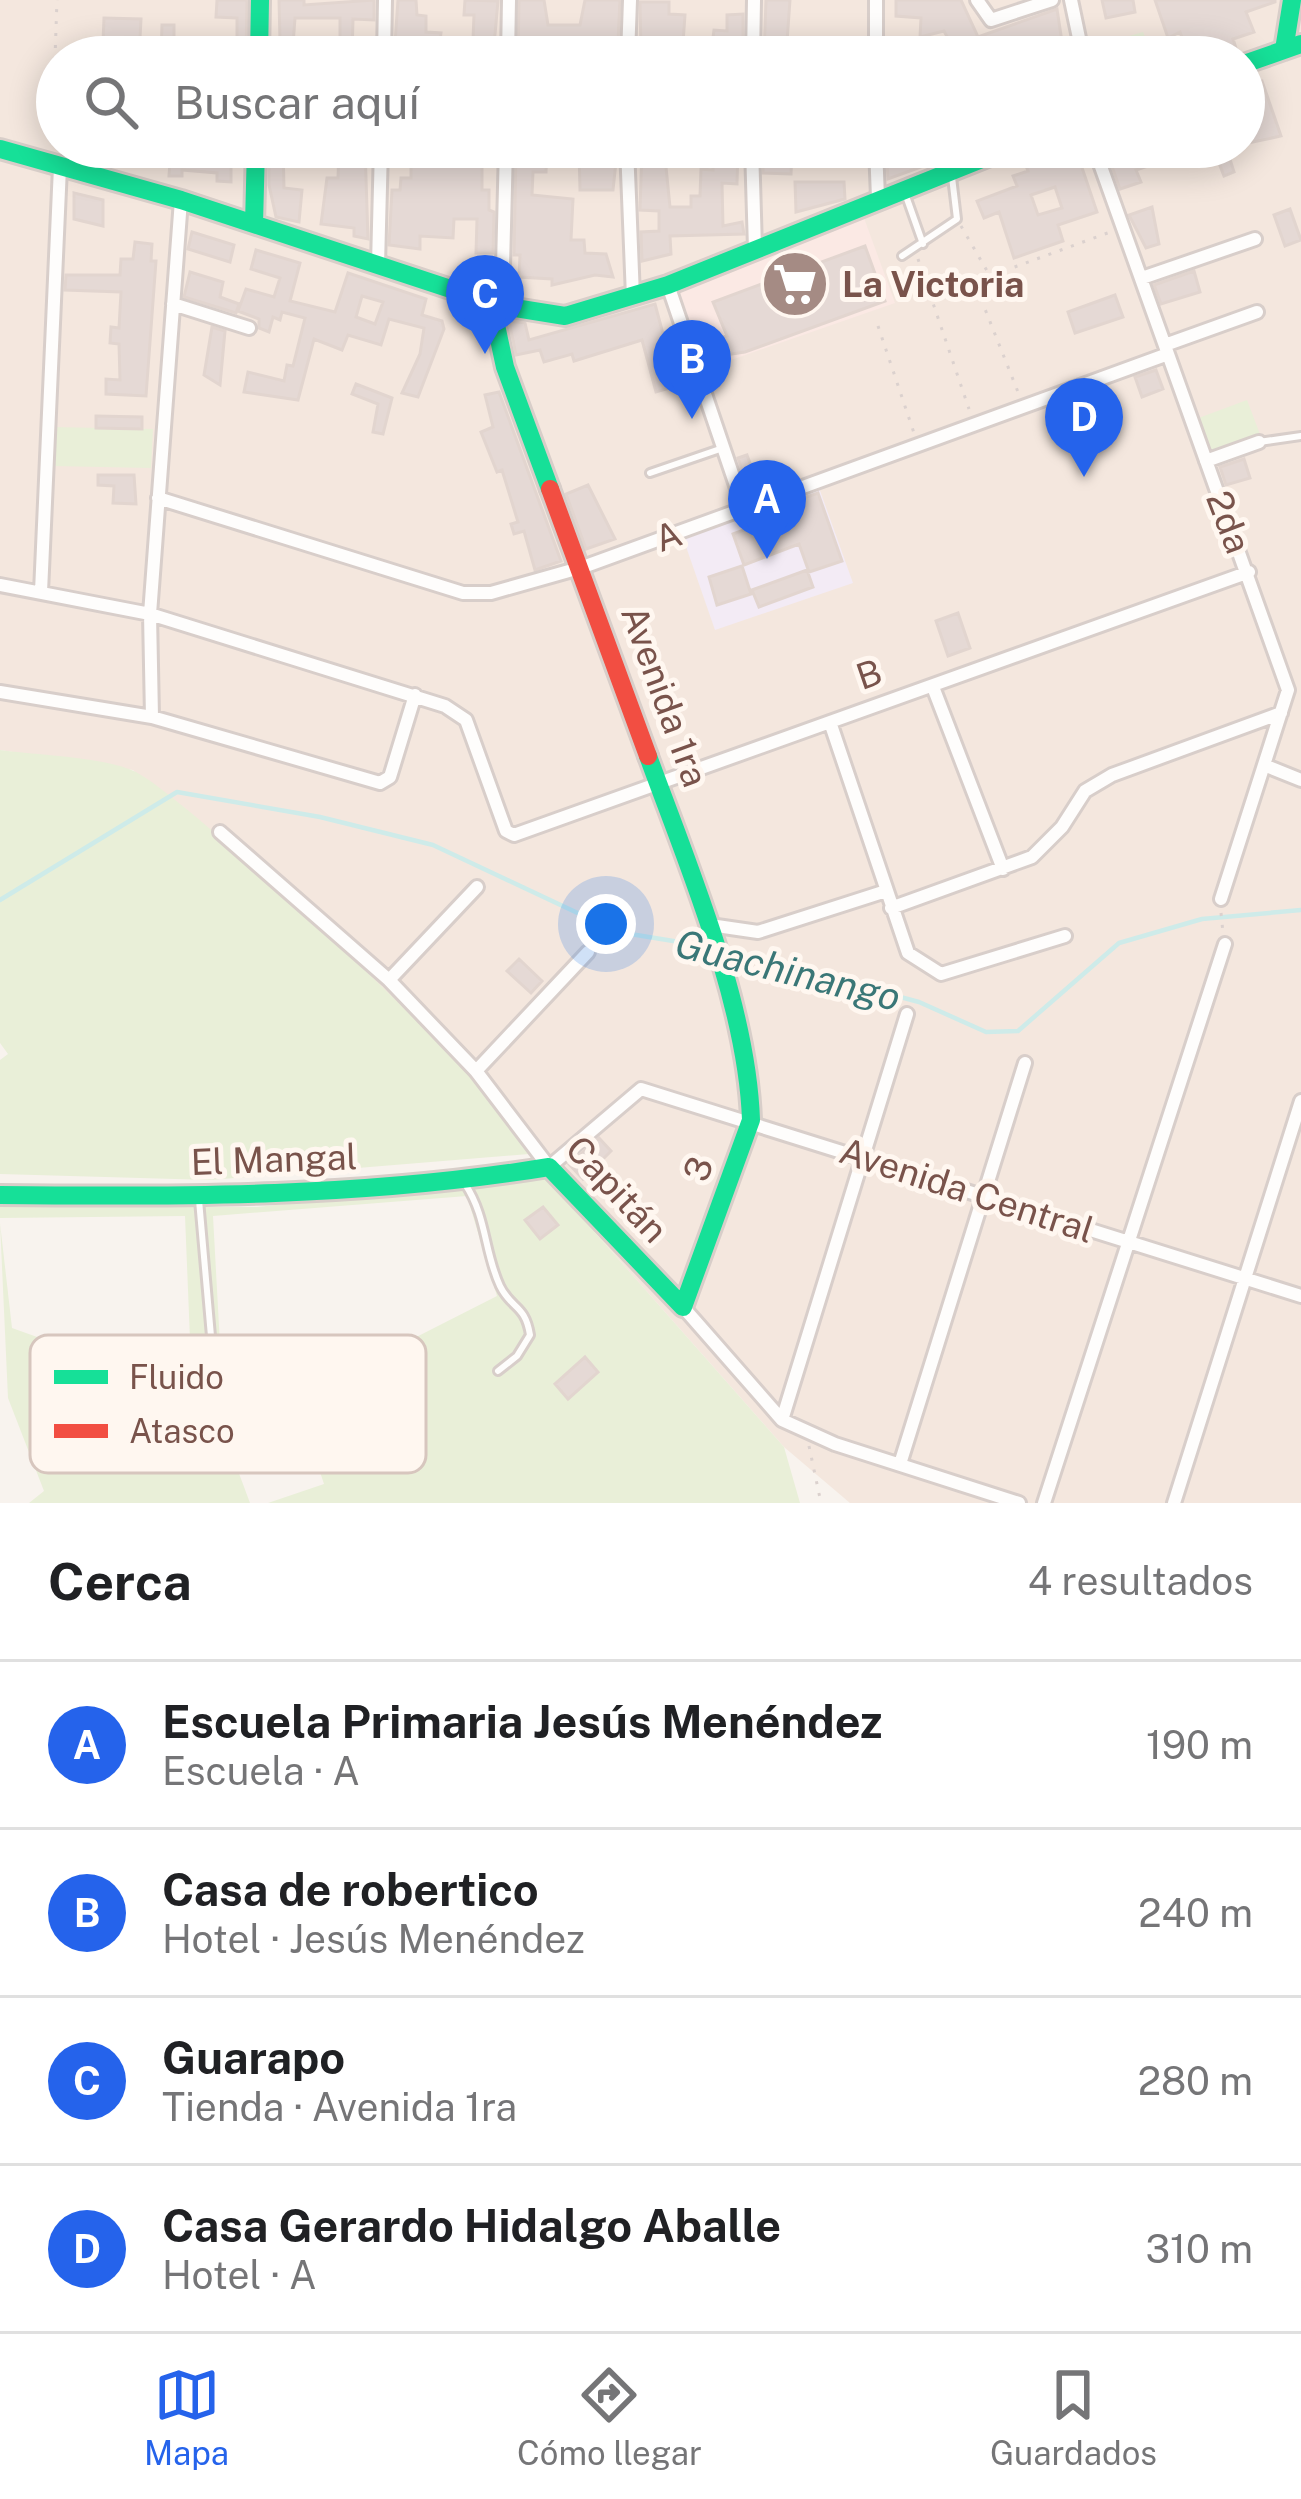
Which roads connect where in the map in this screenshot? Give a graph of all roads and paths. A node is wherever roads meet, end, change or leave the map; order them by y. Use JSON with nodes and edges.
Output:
{"nodes":[{"id":1,"x":57,"y":0,"type":"edge"},
{"id":2,"x":260,"y":0,"type":"edge"},
{"id":3,"x":385,"y":0,"type":"edge"},
{"id":4,"x":509,"y":0,"type":"edge"},
{"id":5,"x":630,"y":0,"type":"edge"},
{"id":6,"x":754,"y":0,"type":"edge"},
{"id":7,"x":876,"y":0,"type":"edge"},
{"id":8,"x":1052,"y":0,"type":"edge"},
{"id":9,"x":1071,"y":0,"type":"edge"},
{"id":10,"x":1292,"y":0,"type":"edge"},
{"id":11,"x":978,"y":5,"type":"edge"},
{"id":12,"x":57,"y":36,"type":"edge"},
{"id":13,"x":259,"y":36,"type":"edge"},
{"id":14,"x":384,"y":36,"type":"edge"},
{"id":15,"x":508,"y":36,"type":"edge"},
{"id":16,"x":629,"y":36,"type":"edge"},
{"id":17,"x":753,"y":36,"type":"edge"},
{"id":18,"x":876,"y":36,"type":"edge"},
{"id":19,"x":1078,"y":36,"type":"edge"},
{"id":20,"x":1293,"y":47,"type":"edge"},
{"id":21,"x":0,"y":149,"type":"edge"},
{"id":22,"x":36,"y":159,"type":"edge"},
{"id":23,"x":56,"y":168,"type":"edge"},
{"id":24,"x":67,"y":168,"type":"edge"},
{"id":25,"x":255,"y":168,"type":"edge"},
{"id":26,"x":380,"y":168,"type":"edge"},
{"id":27,"x":505,"y":168,"type":"edge"},
{"id":28,"x":628,"y":168,"type":"edge"},
{"id":29,"x":753,"y":168,"type":"edge"},
{"id":30,"x":876,"y":168,"type":"edge"},
{"id":31,"x":955,"y":168,"type":"edge"},
{"id":32,"x":1102,"y":168,"type":"edge"},
{"id":33,"x":950,"y":170,"type":"junction"},
{"id":34,"x":902,"y":188,"type":"junction"},
{"id":35,"x":878,"y":198,"type":"junction"},
{"id":36,"x":181,"y":200,"type":"junction"},
{"id":37,"x":958,"y":219,"type":"junction"},
{"id":38,"x":254,"y":224,"type":"junction"},
{"id":39,"x":1124,"y":227,"type":"junction"},
{"id":40,"x":1256,"y":239,"type":"dead end"},
{"id":41,"x":923,"y":244,"type":"junction"},
{"id":42,"x":755,"y":249,"type":"junction"},
{"id":43,"x":914,"y":249,"type":"junction"},
{"id":44,"x":902,"y":256,"type":"dead end"},
{"id":45,"x":378,"y":265,"type":"junction"},
{"id":46,"x":1142,"y":278,"type":"junction"},
{"id":47,"x":668,"y":285,"type":"junction"},
{"id":48,"x":633,"y":297,"type":"junction"},
{"id":49,"x":981,"y":299,"type":"dead end"},
{"id":50,"x":173,"y":304,"type":"junction"},
{"id":51,"x":496,"y":304,"type":"junction"},
{"id":52,"x":1257,"y":312,"type":"dead end"},
{"id":53,"x":878,"y":326,"type":"dead end"},
{"id":54,"x":249,"y":328,"type":"dead end"},
{"id":55,"x":1167,"y":349,"type":"junction"},
{"id":56,"x":1023,"y":405,"type":"junction"},
{"id":57,"x":974,"y":422,"type":"junction"},
{"id":58,"x":1301,"y":436,"type":"edge"},
{"id":59,"x":918,"y":442,"type":"junction"},
{"id":60,"x":1259,"y":442,"type":"joint"},
{"id":61,"x":721,"y":449,"type":"junction"},
{"id":62,"x":1206,"y":461,"type":"junction"},
{"id":63,"x":650,"y":473,"type":"dead end"},
{"id":64,"x":158,"y":498,"type":"junction"},
{"id":65,"x":744,"y":508,"type":"junction"},
{"id":66,"x":583,"y":567,"type":"junction"},
{"id":67,"x":1249,"y":572,"type":"junction"},
{"id":68,"x":0,"y":585,"type":"edge"},
{"id":69,"x":41,"y":592,"type":"junction"},
{"id":70,"x":150,"y":614,"type":"junction"},
{"id":71,"x":933,"y":687,"type":"junction"},
{"id":72,"x":0,"y":692,"type":"edge"},
{"id":73,"x":416,"y":695,"type":"junction"},
{"id":74,"x":1281,"y":713,"type":"junction"},
{"id":75,"x":152,"y":717,"type":"junction"},
{"id":76,"x":830,"y":722,"type":"junction"},
{"id":77,"x":1264,"y":765,"type":"junction"},
{"id":78,"x":1301,"y":780,"type":"edge"},
{"id":79,"x":662,"y":783,"type":"junction"},
{"id":80,"x":220,"y":832,"type":"dead end"},
{"id":81,"x":1003,"y":869,"type":"junction"},
{"id":82,"x":477,"y":887,"type":"dead end"},
{"id":83,"x":886,"y":891,"type":"junction"},
{"id":84,"x":1220,"y":903,"type":"joint"},
{"id":85,"x":892,"y":908,"type":"junction"},
{"id":86,"x":1222,"y":929,"type":"dead end"},
{"id":87,"x":712,"y":931,"type":"junction"},
{"id":88,"x":1066,"y":936,"type":"dead end"},
{"id":89,"x":1226,"y":944,"type":"dead end"},
{"id":90,"x":588,"y":952,"type":"dead end"},
{"id":91,"x":389,"y":980,"type":"junction"},
{"id":92,"x":907,"y":1014,"type":"dead end"},
{"id":93,"x":1025,"y":1064,"type":"dead end"},
{"id":94,"x":476,"y":1071,"type":"junction"},
{"id":95,"x":1301,"y":1101,"type":"edge"},
{"id":96,"x":751,"y":1120,"type":"junction"},
{"id":97,"x":866,"y":1158,"type":"junction"},
{"id":98,"x":549,"y":1167,"type":"junction"},
{"id":99,"x":463,"y":1181,"type":"junction"},
{"id":100,"x":0,"y":1195,"type":"edge"},
{"id":101,"x":985,"y":1196,"type":"junction"},
{"id":102,"x":199,"y":1197,"type":"junction"},
{"id":103,"x":1127,"y":1241,"type":"junction"},
{"id":104,"x":1246,"y":1280,"type":"junction"},
{"id":105,"x":1301,"y":1296,"type":"edge"},
{"id":106,"x":683,"y":1307,"type":"junction"},
{"id":107,"x":208,"y":1335,"type":"edge"},
{"id":108,"x":498,"y":1371,"type":"dead end"},
{"id":109,"x":782,"y":1420,"type":"junction"},
{"id":110,"x":807,"y":1433,"type":"junction"},
{"id":111,"x":900,"y":1464,"type":"junction"},
{"id":112,"x":821,"y":1503,"type":"edge"},
{"id":113,"x":1019,"y":1503,"type":"edge"},
{"id":114,"x":1045,"y":1503,"type":"edge"},
{"id":115,"x":1174,"y":1503,"type":"edge"}],
"edges":[{"from":1,"to":12,"type":"path"},
{"from":2,"to":13,"type":"street"},
{"from":3,"to":14,"type":"street"},
{"from":4,"to":15,"type":"street"},
{"from":5,"to":16,"type":"street"},
{"from":6,"to":17,"type":"street"},
{"from":7,"to":18,"type":"street"},
{"from":8,"to":11,"type":"street"},
{"from":9,"to":19,"type":"street"},
{"from":10,"to":20,"type":"street"},
{"from":21,"to":22,"type":"street"},
{"from":23,"to":69,"type":"street"},
{"from":24,"to":36,"type":"street"},
{"from":25,"to":38,"type":"street"},
{"from":26,"to":45,"type":"street"},
{"from":27,"to":51,"type":"street"},
{"from":28,"to":48,"type":"street"},
{"from":29,"to":42,"type":"street"},
{"from":30,"to":35,"type":"street"},
{"from":31,"to":33,"type":"street"},
{"from":32,"to":39,"type":"street","name":"2da"},
{"from":33,"to":34,"type":"street"},
{"from":33,"to":37,"type":"lane"},
{"from":34,"to":35,"type":"street"},
{"from":34,"to":41,"type":"lane"},
{"from":35,"to":42,"type":"street"},
{"from":36,"to":38,"type":"street"},
{"from":36,"to":50,"type":"street"},
{"from":37,"to":39,"type":"path"},
{"from":37,"to":41,"type":"lane"},
{"from":38,"to":45,"type":"street"},
{"from":39,"to":46,"type":"street","name":"2da"},
{"from":40,"to":46,"type":"street"},
{"from":41,"to":43,"type":"lane"},
{"from":42,"to":47,"type":"street"},
{"from":43,"to":44,"type":"lane"},
{"from":43,"to":57,"type":"path"},
{"from":45,"to":51,"type":"street"},
{"from":46,"to":55,"type":"street","name":"2da"},
{"from":47,"to":48,"type":"street"},
{"from":47,"to":61,"type":"street"},
{"from":48,"to":51,"type":"street"},
{"from":49,"to":56,"type":"path"},
{"from":50,"to":54,"type":"street"},
{"from":50,"to":64,"type":"street"},
{"from":51,"to":66,"type":"street","name":"Avenida 1ra"},
{"from":52,"to":55,"type":"street","name":"A"},
{"from":53,"to":59,"type":"path"},
{"from":55,"to":56,"type":"street","name":"A"},
{"from":55,"to":62,"type":"street","name":"2da"},
{"from":56,"to":57,"type":"street","name":"A"},
{"from":57,"to":59,"type":"street","name":"A"},
{"from":58,"to":60,"type":"lane"},
{"from":59,"to":65,"type":"street","name":"A"},
{"from":60,"to":62,"type":"street"},
{"from":61,"to":63,"type":"lane"},
{"from":61,"to":65,"type":"street"},
{"from":62,"to":67,"type":"street","name":"2da"},
{"from":64,"to":66,"type":"street","name":"A"},
{"from":64,"to":70,"type":"street"},
{"from":65,"to":66,"type":"street","name":"A"},
{"from":66,"to":79,"type":"street","name":"Avenida 1ra"},
{"from":67,"to":71,"type":"street","name":"B"},
{"from":67,"to":74,"type":"street","name":"2da"},
{"from":68,"to":69,"type":"street"},
{"from":69,"to":70,"type":"street"},
{"from":70,"to":73,"type":"street"},
{"from":70,"to":75,"type":"street"},
{"from":71,"to":76,"type":"street","name":"B"},
{"from":71,"to":81,"type":"street"},
{"from":72,"to":75,"type":"street"},
{"from":73,"to":75,"type":"street"},
{"from":73,"to":79,"type":"street","name":"B"},
{"from":74,"to":77,"type":"street","name":"2da"},
{"from":74,"to":81,"type":"street"},
{"from":76,"to":79,"type":"street","name":"B"},
{"from":76,"to":83,"type":"street"},
{"from":77,"to":78,"type":"street"},
{"from":77,"to":84,"type":"street","name":"2da"},
{"from":79,"to":87,"type":"street","name":"Avenida 1ra"},
{"from":80,"to":91,"type":"street","name":"Capitán"},
{"from":81,"to":85,"type":"street"},
{"from":82,"to":91,"type":"street"},
{"from":83,"to":85,"type":"street"},
{"from":83,"to":87,"type":"street"},
{"from":84,"to":86,"type":"path"},
{"from":85,"to":88,"type":"street"},
{"from":87,"to":96,"type":"street","name":"Avenida 1ra"},
{"from":89,"to":103,"type":"street"},
{"from":90,"to":94,"type":"street"},
{"from":91,"to":94,"type":"street","name":"Capitán"},
{"from":92,"to":97,"type":"street"},
{"from":93,"to":101,"type":"street"},
{"from":94,"to":98,"type":"street","name":"Capitán"},
{"from":95,"to":104,"type":"street"},
{"from":96,"to":97,"type":"street","name":"Avenida Central"},
{"from":96,"to":98,"type":"street","name":"Avenida Central"},
{"from":96,"to":106,"type":"street","name":"3"},
{"from":97,"to":101,"type":"street","name":"Avenida Central"},
{"from":97,"to":109,"type":"street"},
{"from":98,"to":99,"type":"street","name":"El Mangal"},
{"from":98,"to":106,"type":"street","name":"Capitán"},
{"from":99,"to":102,"type":"street","name":"El Mangal"},
{"from":99,"to":108,"type":"lane"},
{"from":100,"to":102,"type":"street","name":"El Mangal"},
{"from":101,"to":103,"type":"street","name":"Avenida Central"},
{"from":101,"to":111,"type":"street"},
{"from":102,"to":107,"type":"lane"},
{"from":103,"to":104,"type":"street","name":"Avenida Central"},
{"from":103,"to":114,"type":"street"},
{"from":104,"to":105,"type":"street","name":"Avenida Central"},
{"from":104,"to":115,"type":"street"},
{"from":106,"to":109,"type":"street","name":"Capitán"},
{"from":109,"to":110,"type":"street","name":"Capitán"},
{"from":110,"to":111,"type":"street","name":"Capitán"},
{"from":110,"to":112,"type":"path"},
{"from":111,"to":113,"type":"street","name":"Capitán"}]}
